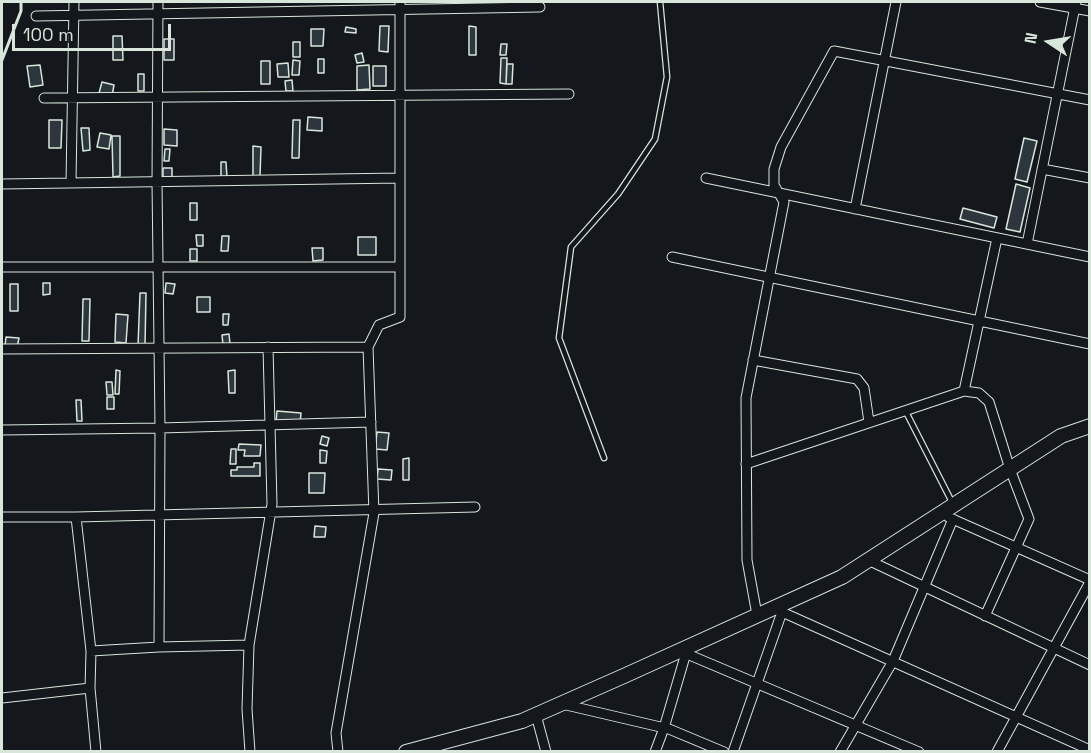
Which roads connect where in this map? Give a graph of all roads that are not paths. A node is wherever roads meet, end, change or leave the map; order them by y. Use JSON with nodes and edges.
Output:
{"nodes":[{"id":1,"x":74,"y":2,"type":"edge"},
{"id":2,"x":158,"y":2,"type":"edge"},
{"id":3,"x":660,"y":2,"type":"edge"},
{"id":4,"x":896,"y":2,"type":"edge"},
{"id":5,"x":1040,"y":2,"type":"edge"},
{"id":6,"x":1075,"y":5,"type":"edge"},
{"id":7,"x":400,"y":6,"type":"edge"},
{"id":8,"x":540,"y":7,"type":"dead end"},
{"id":9,"x":1089,"y":11,"type":"edge"},
{"id":10,"x":158,"y":14,"type":"junction"},
{"id":11,"x":74,"y":15,"type":"junction"},
{"id":12,"x":36,"y":16,"type":"dead end"},
{"id":13,"x":884,"y":61,"type":"junction"},
{"id":14,"x":569,"y":94,"type":"dead end"},
{"id":15,"x":1057,"y":94,"type":"junction"},
{"id":16,"x":400,"y":95,"type":"junction"},
{"id":17,"x":158,"y":97,"type":"junction"},
{"id":18,"x":44,"y":98,"type":"dead end"},
{"id":19,"x":73,"y":98,"type":"junction"},
{"id":20,"x":1089,"y":100,"type":"edge"},
{"id":21,"x":1042,"y":169,"type":"junction"},
{"id":22,"x":400,"y":178,"type":"junction"},
{"id":23,"x":705,"y":178,"type":"dead end"},
{"id":24,"x":1089,"y":178,"type":"edge"},
{"id":25,"x":157,"y":182,"type":"junction"},
{"id":26,"x":71,"y":183,"type":"junction"},
{"id":27,"x":2,"y":184,"type":"edge"},
{"id":28,"x":779,"y":194,"type":"junction"},
{"id":29,"x":855,"y":209,"type":"junction"},
{"id":30,"x":997,"y":238,"type":"junction"},
{"id":31,"x":1027,"y":244,"type":"junction"},
{"id":32,"x":672,"y":257,"type":"dead end"},
{"id":33,"x":1089,"y":257,"type":"edge"},
{"id":34,"x":2,"y":267,"type":"edge"},
{"id":35,"x":158,"y":267,"type":"junction"},
{"id":36,"x":400,"y":267,"type":"junction"},
{"id":37,"x":769,"y":277,"type":"junction"},
{"id":38,"x":979,"y":321,"type":"junction"},
{"id":39,"x":1089,"y":344,"type":"edge"},
{"id":40,"x":268,"y":347,"type":"junction"},
{"id":41,"x":368,"y":347,"type":"junction"},
{"id":42,"x":159,"y":348,"type":"junction"},
{"id":43,"x":2,"y":349,"type":"edge"},
{"id":44,"x":753,"y":360,"type":"junction"},
{"id":45,"x":964,"y":391,"type":"junction"},
{"id":46,"x":905,"y":410,"type":"junction"},
{"id":47,"x":371,"y":422,"type":"junction"},
{"id":48,"x":869,"y":423,"type":"junction"},
{"id":49,"x":270,"y":425,"type":"junction"},
{"id":50,"x":1089,"y":426,"type":"edge"},
{"id":51,"x":160,"y":428,"type":"junction"},
{"id":52,"x":2,"y":430,"type":"edge"},
{"id":53,"x":604,"y":458,"type":"dead end"},
{"id":54,"x":746,"y":464,"type":"junction"},
{"id":55,"x":1010,"y":469,"type":"junction"},
{"id":56,"x":475,"y":507,"type":"dead end"},
{"id":57,"x":374,"y":510,"type":"junction"},
{"id":58,"x":271,"y":512,"type":"junction"},
{"id":59,"x":949,"y":513,"type":"junction"},
{"id":60,"x":160,"y":515,"type":"junction"},
{"id":61,"x":2,"y":517,"type":"edge"},
{"id":62,"x":76,"y":517,"type":"junction"},
{"id":63,"x":1016,"y":547,"type":"junction"},
{"id":64,"x":868,"y":560,"type":"junction"},
{"id":65,"x":1089,"y":581,"type":"edge"},
{"id":66,"x":925,"y":587,"type":"junction"},
{"id":67,"x":779,"y":609,"type":"junction"},
{"id":68,"x":757,"y":615,"type":"junction"},
{"id":69,"x":985,"y":616,"type":"junction"},
{"id":70,"x":249,"y":645,"type":"junction"},
{"id":71,"x":159,"y":647,"type":"junction"},
{"id":72,"x":1054,"y":648,"type":"junction"},
{"id":73,"x":91,"y":651,"type":"junction"},
{"id":74,"x":683,"y":652,"type":"junction"},
{"id":75,"x":893,"y":661,"type":"junction"},
{"id":76,"x":1089,"y":665,"type":"edge"},
{"id":77,"x":757,"y":683,"type":"junction"},
{"id":78,"x":90,"y":688,"type":"junction"},
{"id":79,"x":2,"y":698,"type":"edge"},
{"id":80,"x":562,"y":704,"type":"junction"},
{"id":81,"x":536,"y":715,"type":"junction"},
{"id":82,"x":1017,"y":717,"type":"junction"},
{"id":83,"x":855,"y":725,"type":"junction"},
{"id":84,"x":664,"y":728,"type":"junction"},
{"id":85,"x":1089,"y":750,"type":"edge"},
{"id":86,"x":96,"y":752,"type":"edge"},
{"id":87,"x":250,"y":752,"type":"edge"},
{"id":88,"x":338,"y":752,"type":"edge"},
{"id":89,"x":406,"y":752,"type":"edge"},
{"id":90,"x":546,"y":752,"type":"edge"},
{"id":91,"x":655,"y":752,"type":"edge"},
{"id":92,"x":724,"y":752,"type":"edge"},
{"id":93,"x":733,"y":752,"type":"edge"},
{"id":94,"x":840,"y":752,"type":"edge"},
{"id":95,"x":919,"y":752,"type":"edge"},
{"id":96,"x":997,"y":752,"type":"edge"}],
"edges":[{"from":1,"to":11,"type":"street"},
{"from":2,"to":10,"type":"street"},
{"from":3,"to":53,"type":"lane"},
{"from":4,"to":13,"type":"street"},
{"from":5,"to":6,"type":"street"},
{"from":6,"to":9,"type":"street"},
{"from":6,"to":15,"type":"street"},
{"from":7,"to":8,"type":"street"},
{"from":7,"to":10,"type":"street"},
{"from":7,"to":16,"type":"street"},
{"from":10,"to":11,"type":"street"},
{"from":10,"to":17,"type":"street"},
{"from":11,"to":12,"type":"street"},
{"from":11,"to":19,"type":"street"},
{"from":13,"to":15,"type":"street"},
{"from":13,"to":28,"type":"street"},
{"from":13,"to":29,"type":"street"},
{"from":14,"to":16,"type":"street"},
{"from":15,"to":20,"type":"street"},
{"from":15,"to":21,"type":"street"},
{"from":16,"to":17,"type":"street"},
{"from":16,"to":22,"type":"street"},
{"from":17,"to":19,"type":"street"},
{"from":17,"to":25,"type":"street"},
{"from":18,"to":19,"type":"street"},
{"from":19,"to":26,"type":"street"},
{"from":21,"to":24,"type":"street"},
{"from":21,"to":31,"type":"street"},
{"from":22,"to":25,"type":"street"},
{"from":22,"to":36,"type":"street"},
{"from":23,"to":28,"type":"street"},
{"from":25,"to":26,"type":"street"},
{"from":25,"to":35,"type":"street"},
{"from":26,"to":27,"type":"street"},
{"from":28,"to":29,"type":"street"},
{"from":28,"to":37,"type":"street"},
{"from":29,"to":30,"type":"street"},
{"from":30,"to":31,"type":"street"},
{"from":30,"to":38,"type":"street"},
{"from":31,"to":33,"type":"street"},
{"from":32,"to":37,"type":"street"},
{"from":34,"to":35,"type":"street"},
{"from":35,"to":36,"type":"street"},
{"from":35,"to":42,"type":"street"},
{"from":36,"to":41,"type":"street"},
{"from":37,"to":38,"type":"street"},
{"from":37,"to":44,"type":"street"},
{"from":38,"to":39,"type":"street"},
{"from":38,"to":45,"type":"street"},
{"from":40,"to":41,"type":"street"},
{"from":40,"to":42,"type":"street"},
{"from":40,"to":49,"type":"street"},
{"from":41,"to":47,"type":"street"},
{"from":42,"to":43,"type":"street"},
{"from":42,"to":51,"type":"street"},
{"from":44,"to":48,"type":"street"},
{"from":44,"to":54,"type":"street"},
{"from":45,"to":46,"type":"street"},
{"from":45,"to":55,"type":"street"},
{"from":46,"to":48,"type":"street"},
{"from":46,"to":59,"type":"lane"},
{"from":47,"to":49,"type":"street"},
{"from":47,"to":57,"type":"street"},
{"from":48,"to":54,"type":"street"},
{"from":49,"to":51,"type":"street"},
{"from":49,"to":58,"type":"street"},
{"from":50,"to":55,"type":"street"},
{"from":51,"to":52,"type":"street"},
{"from":51,"to":60,"type":"street"},
{"from":54,"to":68,"type":"street"},
{"from":55,"to":59,"type":"street"},
{"from":55,"to":63,"type":"street"},
{"from":56,"to":57,"type":"street"},
{"from":57,"to":58,"type":"street"},
{"from":57,"to":88,"type":"street"},
{"from":58,"to":60,"type":"street"},
{"from":58,"to":70,"type":"street"},
{"from":59,"to":63,"type":"street"},
{"from":59,"to":64,"type":"street"},
{"from":59,"to":66,"type":"street"},
{"from":60,"to":62,"type":"street"},
{"from":60,"to":71,"type":"street"},
{"from":61,"to":62,"type":"street"},
{"from":62,"to":73,"type":"street"},
{"from":63,"to":65,"type":"street"},
{"from":63,"to":69,"type":"street"},
{"from":64,"to":66,"type":"street"},
{"from":64,"to":67,"type":"street"},
{"from":65,"to":72,"type":"street"},
{"from":66,"to":69,"type":"street"},
{"from":66,"to":75,"type":"street"},
{"from":67,"to":68,"type":"street"},
{"from":67,"to":75,"type":"street"},
{"from":67,"to":77,"type":"street"},
{"from":68,"to":74,"type":"street"},
{"from":69,"to":72,"type":"street"},
{"from":70,"to":71,"type":"street"},
{"from":70,"to":87,"type":"street"},
{"from":71,"to":73,"type":"street"},
{"from":72,"to":76,"type":"street"},
{"from":72,"to":82,"type":"street"},
{"from":73,"to":78,"type":"street"},
{"from":74,"to":77,"type":"street"},
{"from":74,"to":80,"type":"street"},
{"from":74,"to":84,"type":"street"},
{"from":75,"to":82,"type":"street"},
{"from":75,"to":83,"type":"street"},
{"from":77,"to":83,"type":"street"},
{"from":77,"to":93,"type":"street"},
{"from":78,"to":79,"type":"street"},
{"from":78,"to":86,"type":"street"},
{"from":80,"to":81,"type":"street"},
{"from":80,"to":84,"type":"street"},
{"from":81,"to":89,"type":"street"},
{"from":81,"to":90,"type":"street"},
{"from":82,"to":85,"type":"street"},
{"from":82,"to":96,"type":"street"},
{"from":83,"to":94,"type":"street"},
{"from":83,"to":95,"type":"street"},
{"from":84,"to":91,"type":"street"},
{"from":84,"to":92,"type":"street"}]}
